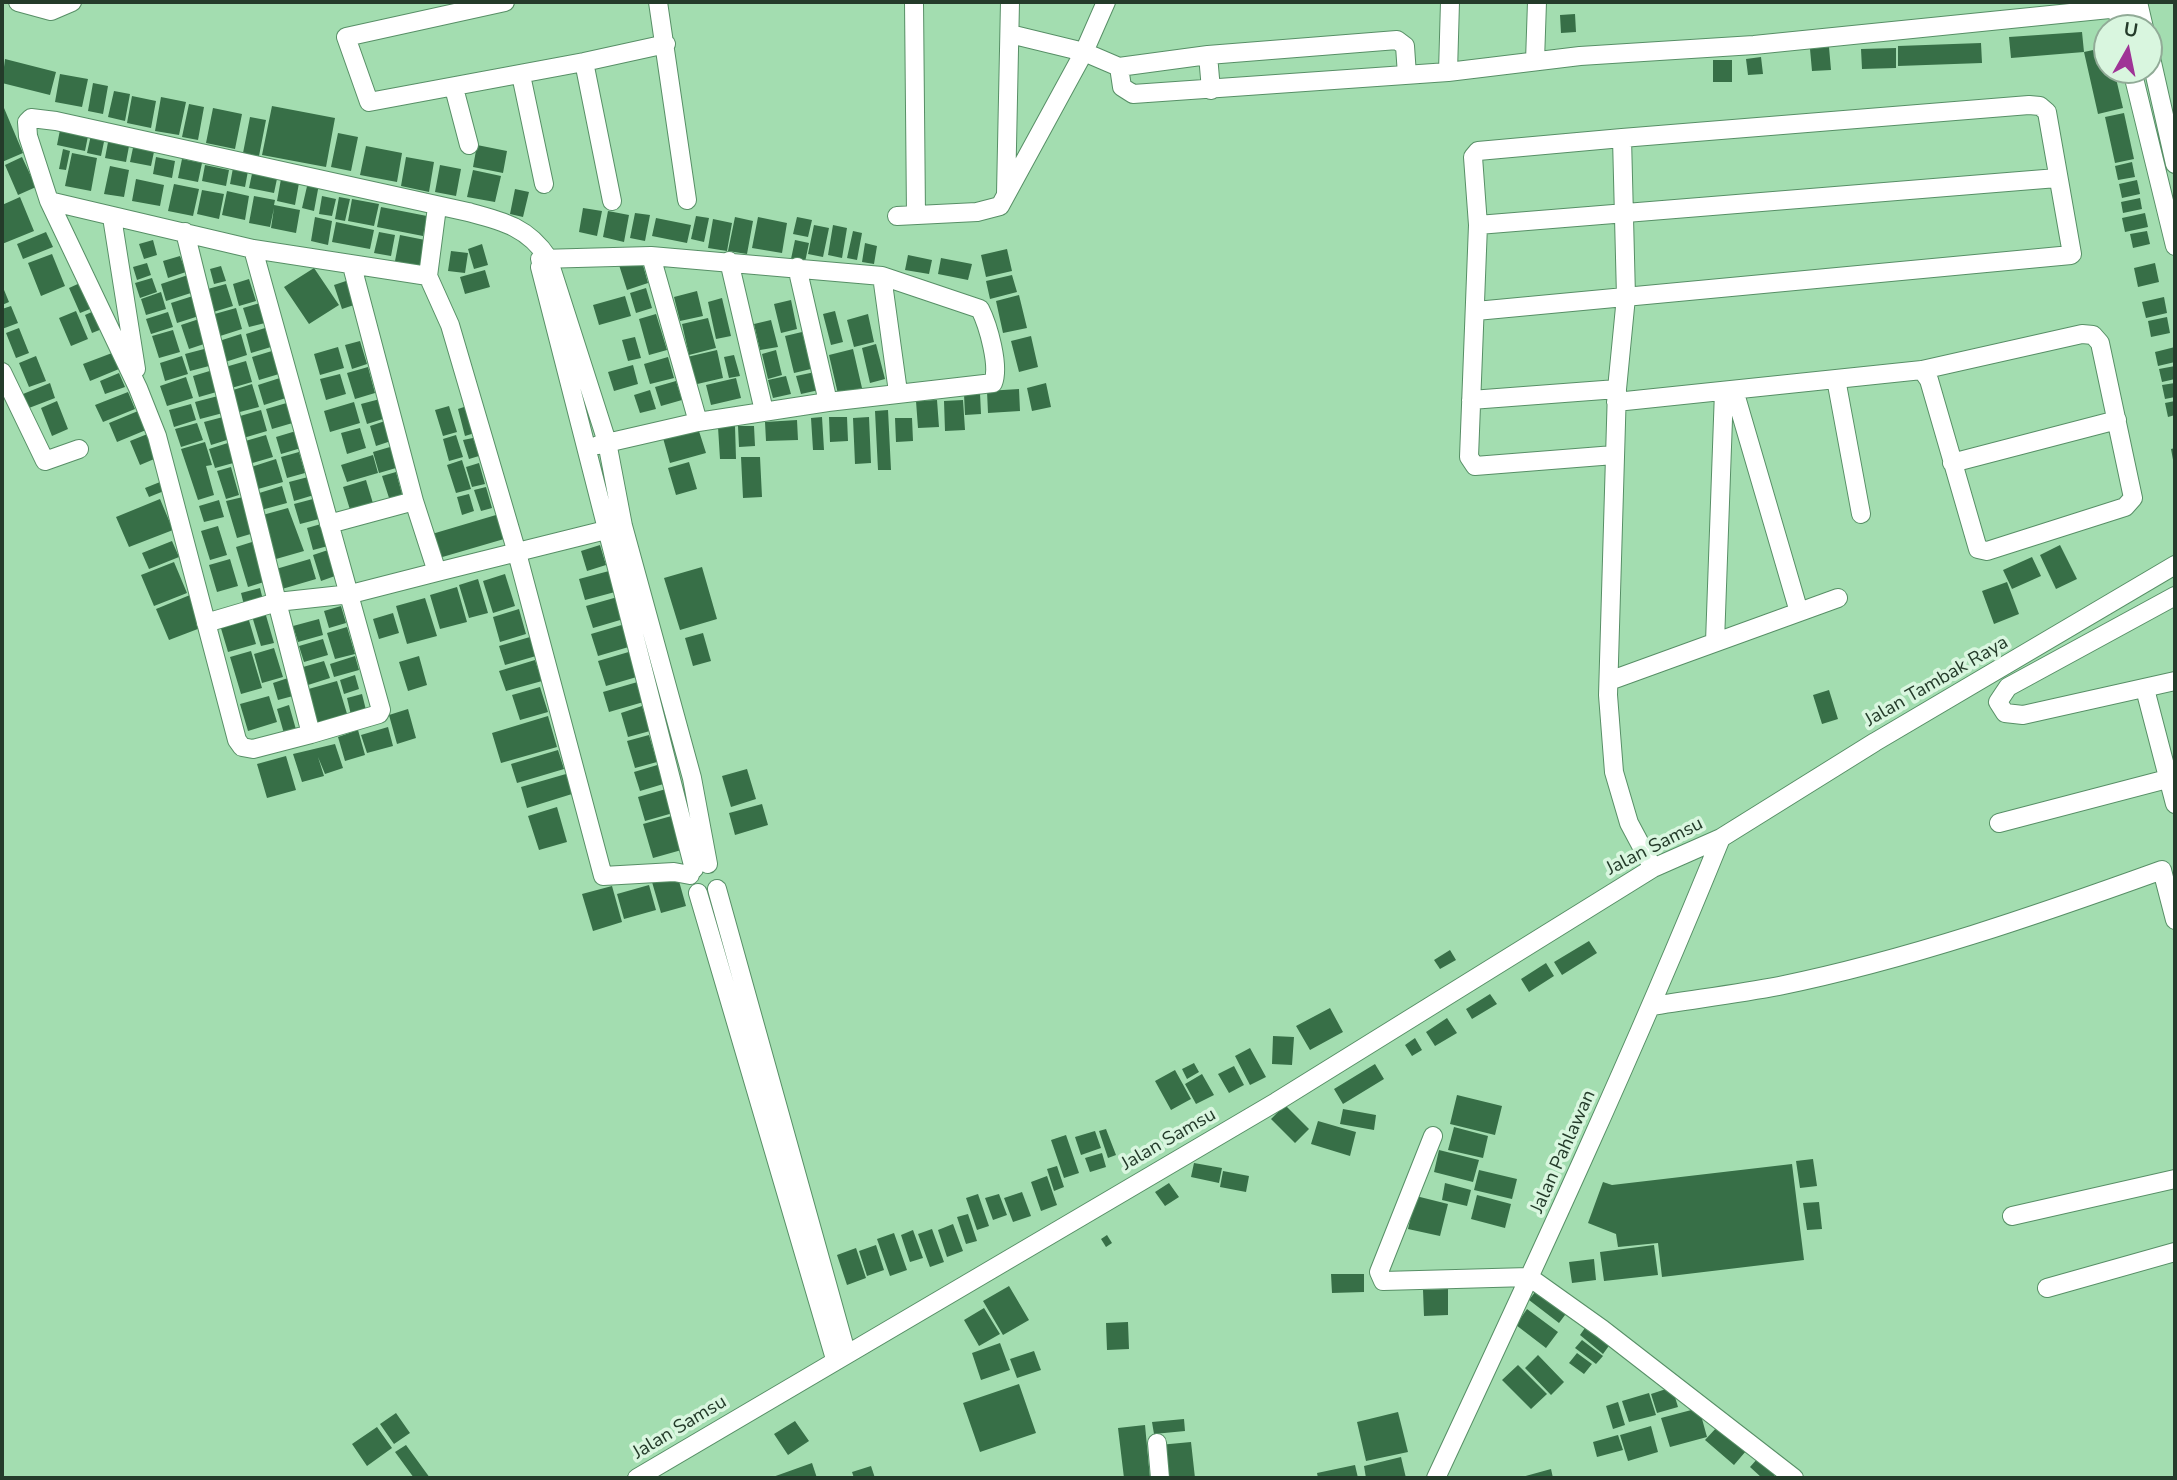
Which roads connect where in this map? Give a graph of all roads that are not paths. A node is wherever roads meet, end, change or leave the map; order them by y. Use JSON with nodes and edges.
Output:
{"nodes":[{"id":1,"x":18,"y":2,"type":"edge"},
{"id":2,"x":72,"y":2,"type":"edge"},
{"id":3,"x":505,"y":2,"type":"edge"},
{"id":4,"x":658,"y":2,"type":"edge"},
{"id":5,"x":914,"y":2,"type":"edge"},
{"id":6,"x":1010,"y":2,"type":"edge"},
{"id":7,"x":1450,"y":2,"type":"edge"},
{"id":8,"x":1537,"y":2,"type":"edge"},
{"id":9,"x":1102,"y":4,"type":"edge"},
{"id":10,"x":2139,"y":4,"type":"edge"},
{"id":11,"x":2116,"y":5,"type":"edge"},
{"id":12,"x":435,"y":10,"type":"edge"},
{"id":13,"x":2017,"y":10,"type":"edge"},
{"id":14,"x":1010,"y":34,"type":"junction"},
{"id":15,"x":666,"y":44,"type":"junction"},
{"id":16,"x":1084,"y":52,"type":"junction"},
{"id":17,"x":1209,"y":55,"type":"junction"},
{"id":18,"x":1535,"y":61,"type":"junction"},
{"id":19,"x":584,"y":62,"type":"junction"},
{"id":20,"x":1119,"y":67,"type":"junction"},
{"id":21,"x":1448,"y":72,"type":"junction"},
{"id":22,"x":521,"y":75,"type":"junction"},
{"id":23,"x":1407,"y":75,"type":"junction"},
{"id":24,"x":2135,"y":84,"type":"edge"},
{"id":25,"x":2157,"y":84,"type":"edge"},
{"id":26,"x":454,"y":88,"type":"junction"},
{"id":27,"x":1211,"y":90,"type":"junction"},
{"id":28,"x":1622,"y":138,"type":"junction"},
{"id":29,"x":469,"y":145,"type":"dead end"},
{"id":30,"x":2175,"y":164,"type":"edge"},
{"id":31,"x":2057,"y":178,"type":"junction"},
{"id":32,"x":544,"y":184,"type":"dead end"},
{"id":33,"x":687,"y":200,"type":"dead end"},
{"id":34,"x":1005,"y":200,"type":"junction"},
{"id":35,"x":49,"y":201,"type":"junction"},
{"id":36,"x":612,"y":201,"type":"dead end"},
{"id":37,"x":437,"y":207,"type":"junction"},
{"id":38,"x":1624,"y":213,"type":"junction"},
{"id":39,"x":916,"y":215,"type":"junction"},
{"id":40,"x":897,"y":216,"type":"dead end"},
{"id":41,"x":112,"y":217,"type":"junction"},
{"id":42,"x":1478,"y":225,"type":"junction"},
{"id":43,"x":185,"y":232,"type":"junction"},
{"id":44,"x":2175,"y":246,"type":"edge"},
{"id":45,"x":253,"y":249,"type":"junction"},
{"id":46,"x":542,"y":253,"type":"junction"},
{"id":47,"x":651,"y":256,"type":"junction"},
{"id":48,"x":729,"y":261,"type":"junction"},
{"id":49,"x":352,"y":266,"type":"junction"},
{"id":50,"x":797,"y":267,"type":"junction"},
{"id":51,"x":428,"y":276,"type":"junction"},
{"id":52,"x":882,"y":276,"type":"junction"},
{"id":53,"x":1626,"y":297,"type":"junction"},
{"id":54,"x":1476,"y":311,"type":"junction"},
{"id":55,"x":1922,"y":370,"type":"junction"},
{"id":56,"x":2,"y":372,"type":"edge"},
{"id":57,"x":1836,"y":379,"type":"junction"},
{"id":58,"x":138,"y":388,"type":"junction"},
{"id":59,"x":1729,"y":391,"type":"junction"},
{"id":60,"x":898,"y":392,"type":"junction"},
{"id":61,"x":1616,"y":396,"type":"junction"},
{"id":62,"x":1471,"y":400,"type":"junction"},
{"id":63,"x":828,"y":402,"type":"junction"},
{"id":64,"x":764,"y":411,"type":"junction"},
{"id":65,"x":2117,"y":420,"type":"junction"},
{"id":66,"x":698,"y":422,"type":"junction"},
{"id":67,"x":607,"y":442,"type":"junction"},
{"id":68,"x":588,"y":448,"type":"junction"},
{"id":69,"x":79,"y":449,"type":"dead end"},
{"id":70,"x":1614,"y":455,"type":"junction"},
{"id":71,"x":1952,"y":463,"type":"junction"},
{"id":72,"x":414,"y":501,"type":"junction"},
{"id":73,"x":1861,"y":514,"type":"dead end"},
{"id":74,"x":329,"y":524,"type":"junction"},
{"id":75,"x":615,"y":528,"type":"junction"},
{"id":76,"x":517,"y":553,"type":"junction"},
{"id":77,"x":2175,"y":565,"type":"edge"},
{"id":78,"x":438,"y":572,"type":"junction"},
{"id":79,"x":351,"y":594,"type":"junction"},
{"id":80,"x":2175,"y":596,"type":"edge"},
{"id":81,"x":1838,"y":598,"type":"dead end"},
{"id":82,"x":277,"y":602,"type":"junction"},
{"id":83,"x":1799,"y":612,"type":"junction"},
{"id":84,"x":206,"y":623,"type":"junction"},
{"id":85,"x":1715,"y":642,"type":"junction"},
{"id":86,"x":1609,"y":681,"type":"junction"},
{"id":87,"x":2175,"y":681,"type":"edge"},
{"id":88,"x":2145,"y":689,"type":"junction"},
{"id":89,"x":311,"y":734,"type":"junction"},
{"id":90,"x":2172,"y":778,"type":"edge"},
{"id":91,"x":2175,"y":804,"type":"edge"},
{"id":92,"x":1999,"y":823,"type":"dead end"},
{"id":93,"x":1721,"y":838,"type":"junction"},
{"id":94,"x":1653,"y":868,"type":"junction"},
{"id":95,"x":2169,"y":868,"type":"edge"},
{"id":96,"x":697,"y":869,"type":"junction"},
{"id":97,"x":717,"y":889,"type":"junction"},
{"id":98,"x":698,"y":893,"type":"junction"},
{"id":99,"x":2175,"y":920,"type":"edge"},
{"id":100,"x":1653,"y":1006,"type":"junction"},
{"id":101,"x":762,"y":1086,"type":"junction"},
{"id":102,"x":1433,"y":1136,"type":"dead end"},
{"id":103,"x":2175,"y":1179,"type":"edge"},
{"id":104,"x":2012,"y":1216,"type":"dead end"},
{"id":105,"x":2175,"y":1252,"type":"edge"},
{"id":106,"x":1529,"y":1277,"type":"junction"},
{"id":107,"x":2048,"y":1287,"type":"dead end"},
{"id":108,"x":841,"y":1356,"type":"junction"},
{"id":109,"x":1157,"y":1443,"type":"dead end"},
{"id":110,"x":637,"y":1478,"type":"edge"},
{"id":111,"x":1160,"y":1478,"type":"edge"},
{"id":112,"x":1436,"y":1478,"type":"edge"},
{"id":113,"x":1794,"y":1478,"type":"edge"}],
"edges":[{"from":1,"to":2,"type":"street"},
{"from":3,"to":12,"type":"street"},
{"from":4,"to":15,"type":"street"},
{"from":5,"to":39,"type":"street"},
{"from":6,"to":14,"type":"street"},
{"from":7,"to":21,"type":"street"},
{"from":8,"to":18,"type":"street"},
{"from":9,"to":16,"type":"street"},
{"from":10,"to":11,"type":"street"},
{"from":11,"to":13,"type":"street"},
{"from":12,"to":26,"type":"street"},
{"from":13,"to":18,"type":"street"},
{"from":14,"to":16,"type":"street"},
{"from":14,"to":34,"type":"street"},
{"from":15,"to":19,"type":"street"},
{"from":15,"to":33,"type":"street"},
{"from":16,"to":20,"type":"street"},
{"from":16,"to":34,"type":"street"},
{"from":17,"to":20,"type":"street"},
{"from":17,"to":23,"type":"street"},
{"from":17,"to":27,"type":"street"},
{"from":18,"to":21,"type":"street"},
{"from":19,"to":22,"type":"street"},
{"from":19,"to":36,"type":"street"},
{"from":20,"to":27,"type":"street"},
{"from":21,"to":23,"type":"street"},
{"from":22,"to":26,"type":"street"},
{"from":22,"to":32,"type":"street"},
{"from":23,"to":27,"type":"street"},
{"from":24,"to":44,"type":"street"},
{"from":25,"to":30,"type":"street"},
{"from":26,"to":29,"type":"street"},
{"from":28,"to":31,"type":"street"},
{"from":28,"to":38,"type":"street"},
{"from":28,"to":42,"type":"street"},
{"from":31,"to":38,"type":"street"},
{"from":31,"to":53,"type":"street"},
{"from":34,"to":39,"type":"street"},
{"from":35,"to":37,"type":"street"},
{"from":35,"to":41,"type":"street"},
{"from":35,"to":58,"type":"street"},
{"from":37,"to":46,"type":"street"},
{"from":37,"to":51,"type":"street"},
{"from":38,"to":42,"type":"street"},
{"from":38,"to":53,"type":"street"},
{"from":39,"to":40,"type":"street"},
{"from":41,"to":43,"type":"street"},
{"from":41,"to":58,"type":"street"},
{"from":42,"to":54,"type":"street"},
{"from":43,"to":45,"type":"street"},
{"from":43,"to":82,"type":"street"},
{"from":45,"to":49,"type":"street"},
{"from":45,"to":74,"type":"street"},
{"from":46,"to":47,"type":"street"},
{"from":46,"to":67,"type":"street"},
{"from":46,"to":68,"type":"street"},
{"from":47,"to":48,"type":"street"},
{"from":47,"to":66,"type":"street"},
{"from":48,"to":50,"type":"street"},
{"from":48,"to":64,"type":"street"},
{"from":49,"to":51,"type":"street"},
{"from":49,"to":72,"type":"street"},
{"from":50,"to":52,"type":"street"},
{"from":50,"to":63,"type":"street"},
{"from":51,"to":76,"type":"street"},
{"from":52,"to":60,"type":"street"},
{"from":52,"to":60,"type":"street"},
{"from":53,"to":54,"type":"street"},
{"from":53,"to":61,"type":"street"},
{"from":54,"to":62,"type":"street"},
{"from":55,"to":57,"type":"street"},
{"from":55,"to":65,"type":"street"},
{"from":55,"to":71,"type":"street"},
{"from":56,"to":69,"type":"street"},
{"from":57,"to":59,"type":"street"},
{"from":57,"to":73,"type":"street"},
{"from":58,"to":84,"type":"street"},
{"from":59,"to":61,"type":"street"},
{"from":59,"to":83,"type":"street"},
{"from":59,"to":85,"type":"street"},
{"from":60,"to":63,"type":"street"},
{"from":61,"to":62,"type":"street"},
{"from":61,"to":70,"type":"street"},
{"from":62,"to":70,"type":"street"},
{"from":63,"to":64,"type":"street"},
{"from":64,"to":66,"type":"street"},
{"from":65,"to":71,"type":"street"},
{"from":65,"to":71,"type":"street"},
{"from":66,"to":67,"type":"street"},
{"from":67,"to":68,"type":"street"},
{"from":67,"to":75,"type":"street"},
{"from":68,"to":75,"type":"street"},
{"from":70,"to":86,"type":"street"},
{"from":72,"to":74,"type":"street"},
{"from":72,"to":78,"type":"street"},
{"from":74,"to":79,"type":"street"},
{"from":75,"to":76,"type":"street"},
{"from":75,"to":96,"type":"street"},
{"from":76,"to":78,"type":"street"},
{"from":76,"to":96,"type":"street"},
{"from":77,"to":93,"type":"street","name":"Jalan Tambak Raya"},
{"from":78,"to":79,"type":"street"},
{"from":79,"to":82,"type":"street"},
{"from":79,"to":89,"type":"street"},
{"from":80,"to":88,"type":"street"},
{"from":81,"to":83,"type":"street"},
{"from":82,"to":84,"type":"street"},
{"from":82,"to":89,"type":"street"},
{"from":83,"to":85,"type":"street"},
{"from":84,"to":89,"type":"street"},
{"from":85,"to":86,"type":"street"},
{"from":86,"to":94,"type":"street"},
{"from":87,"to":88,"type":"street"},
{"from":88,"to":90,"type":"street"},
{"from":90,"to":91,"type":"street"},
{"from":90,"to":92,"type":"street"},
{"from":93,"to":94,"type":"street","name":"Jalan Samsu"},
{"from":93,"to":100,"type":"street","name":"Jalan Pahlawan"},
{"from":94,"to":108,"type":"street","name":"Jalan Samsu"},
{"from":95,"to":99,"type":"street"},
{"from":95,"to":100,"type":"street"},
{"from":96,"to":97,"type":"street"},
{"from":96,"to":98,"type":"street"},
{"from":97,"to":98,"type":"street"},
{"from":97,"to":101,"type":"street"},
{"from":98,"to":101,"type":"street"},
{"from":100,"to":106,"type":"street","name":"Jalan Pahlawan"},
{"from":101,"to":108,"type":"street"},
{"from":102,"to":106,"type":"street"},
{"from":103,"to":104,"type":"street"},
{"from":105,"to":107,"type":"street"},
{"from":106,"to":112,"type":"street","name":"Jalan Pahlawan"},
{"from":106,"to":113,"type":"street"},
{"from":108,"to":110,"type":"street","name":"Jalan Samsu"},
{"from":109,"to":111,"type":"street"}]}
